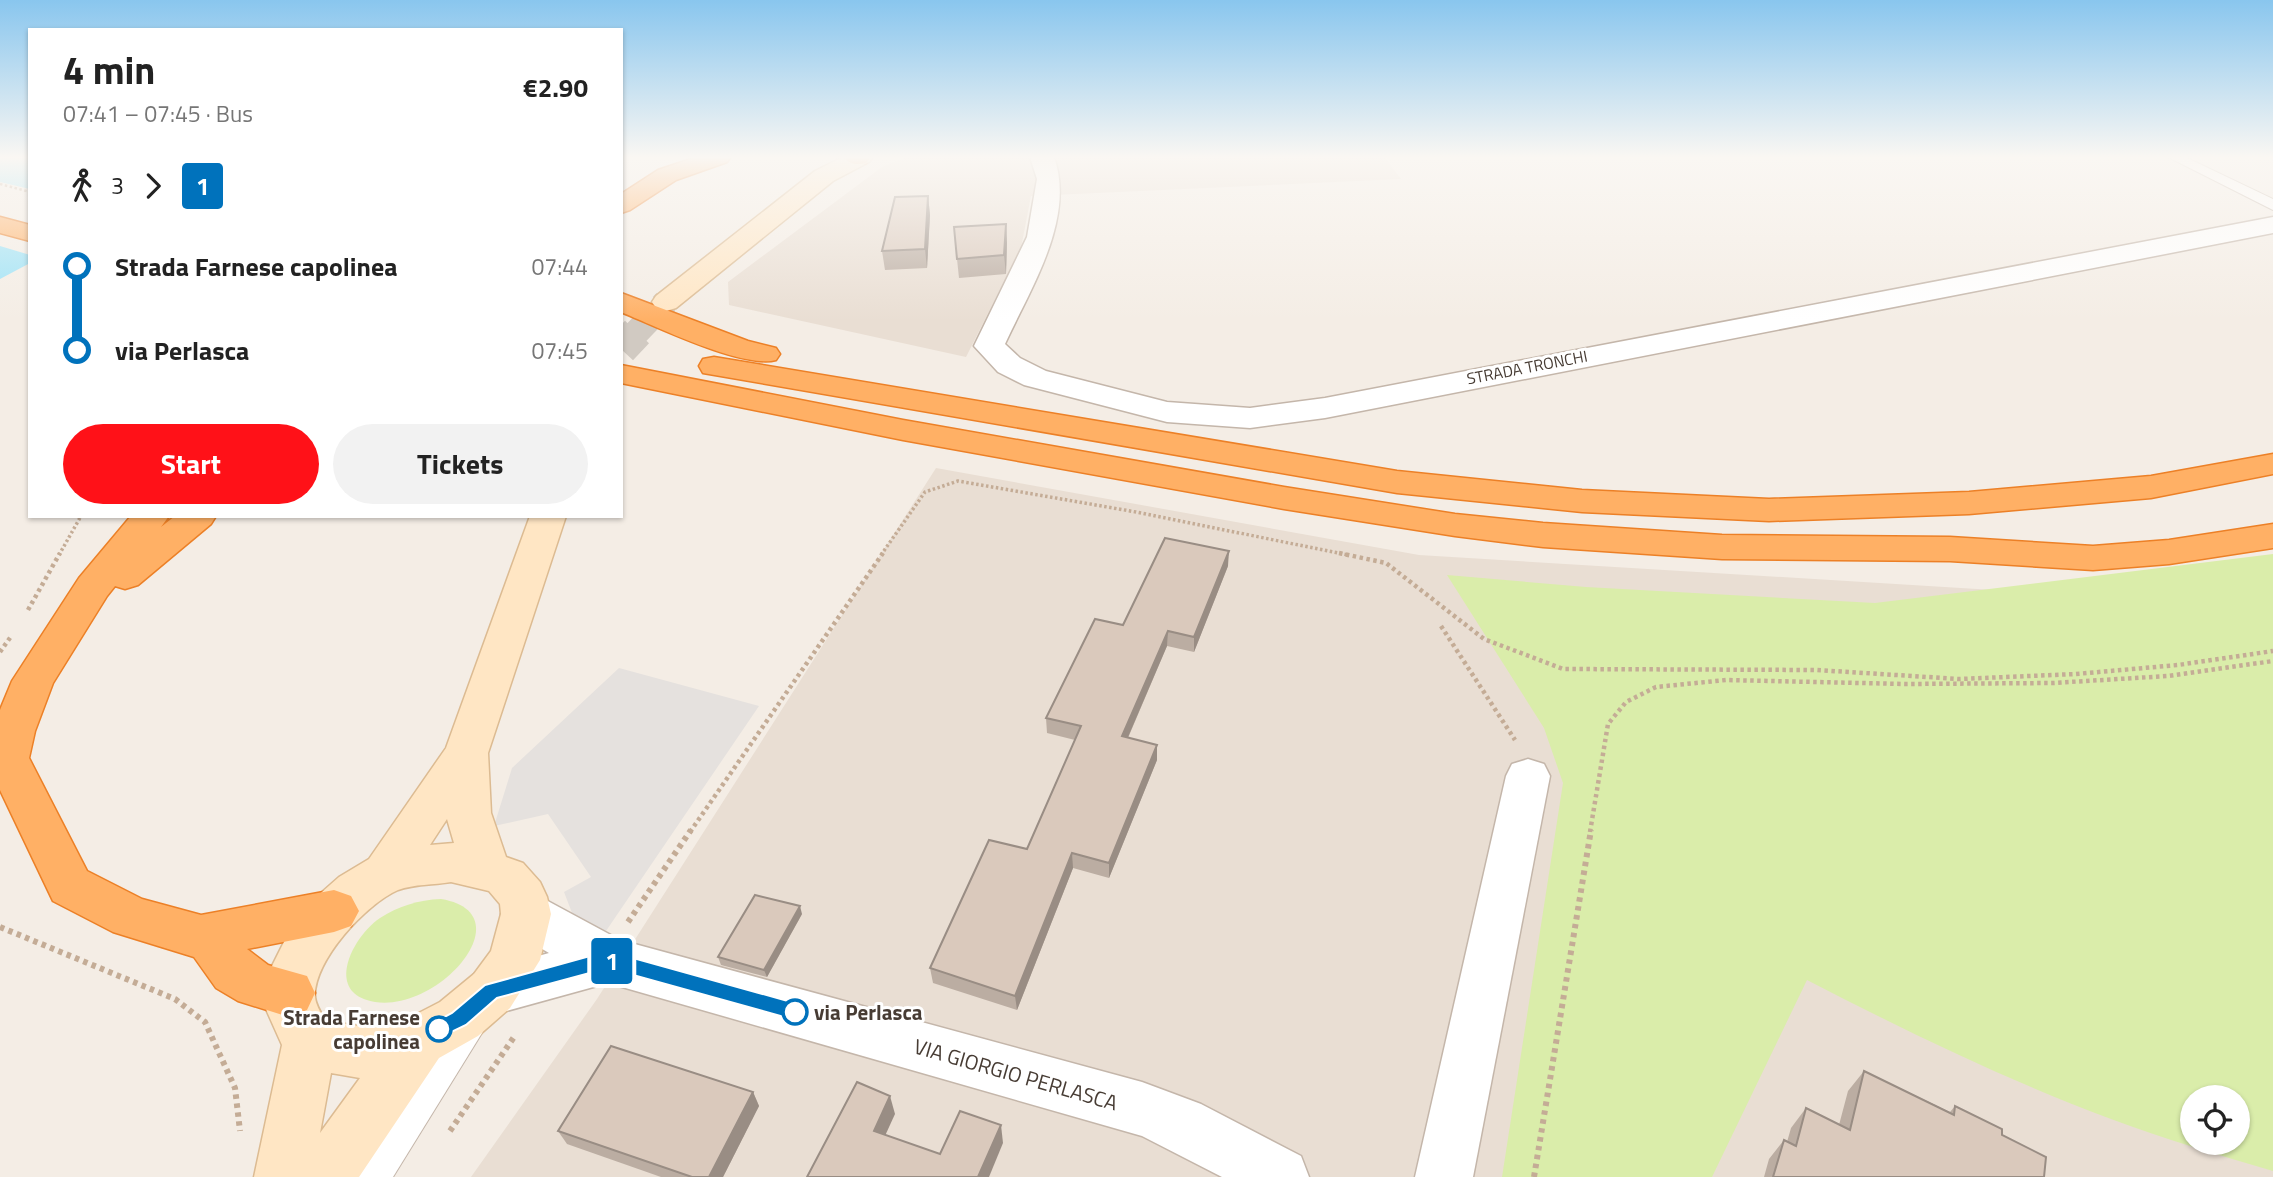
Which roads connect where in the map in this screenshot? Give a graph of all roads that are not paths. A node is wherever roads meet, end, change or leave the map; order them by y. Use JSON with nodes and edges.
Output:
{"nodes":[{"id":1,"x":779,"y":212,"type":"edge"},
{"id":2,"x":1044,"y":212,"type":"edge"},
{"id":3,"x":0,"y":225,"type":"edge"},
{"id":4,"x":2273,"y":225,"type":"edge"},
{"id":5,"x":28,"y":232,"type":"edge"},
{"id":6,"x":667,"y":302,"type":"tunnel mouth"},
{"id":7,"x":623,"y":303,"type":"edge"},
{"id":8,"x":623,"y":348,"type":"edge"},
{"id":9,"x":623,"y":374,"type":"edge"},
{"id":10,"x":623,"y":399,"type":"edge"},
{"id":11,"x":987,"y":410,"type":"junction"},
{"id":12,"x":903,"y":429,"type":"junction"},
{"id":13,"x":2273,"y":464,"type":"edge"},
{"id":14,"x":2273,"y":510,"type":"edge"},
{"id":15,"x":149,"y":518,"type":"edge"},
{"id":16,"x":196,"y":518,"type":"edge"},
{"id":17,"x":547,"y":518,"type":"edge"},
{"id":18,"x":2273,"y":536,"type":"edge"},
{"id":19,"x":1897,"y":550,"type":"junction"},
{"id":20,"x":47,"y":620,"type":"junction"},
{"id":21,"x":466,"y":754,"type":"junction"},
{"id":22,"x":1528,"y":776,"type":"road end"},
{"id":23,"x":487,"y":870,"type":"junction"},
{"id":24,"x":386,"y":873,"type":"junction"},
{"id":25,"x":334,"y":911,"type":"junction"},
{"id":26,"x":526,"y":914,"type":"junction"},
{"id":27,"x":202,"y":937,"type":"junction"},
{"id":28,"x":608,"y":960,"type":"junction"},
{"id":29,"x":289,"y":993,"type":"junction"},
{"id":30,"x":504,"y":1013,"type":"junction"},
{"id":31,"x":420,"y":1040,"type":"junction"},
{"id":32,"x":309,"y":1044,"type":"junction"},
{"id":33,"x":1181,"y":1124,"type":"junction"},
{"id":34,"x":283,"y":1177,"type":"edge"},
{"id":35,"x":324,"y":1177,"type":"edge"},
{"id":36,"x":373,"y":1177,"type":"edge"},
{"id":37,"x":1222,"y":1177,"type":"edge"},
{"id":38,"x":1280,"y":1177,"type":"edge"},
{"id":39,"x":1444,"y":1177,"type":"edge"}],
"edges":[{"from":1,"to":6,"type":"street"},
{"from":2,"to":4,"type":"street","name":"STRADA TRONCHI"},
{"from":3,"to":5,"type":"highway"},
{"from":7,"to":11,"type":"highway"},
{"from":8,"to":11,"type":"highway"},
{"from":9,"to":12,"type":"highway"},
{"from":10,"to":12,"type":"highway"},
{"from":11,"to":13,"type":"highway"},
{"from":12,"to":19,"type":"highway"},
{"from":14,"to":19,"type":"highway"},
{"from":15,"to":20,"type":"highway"},
{"from":16,"to":20,"type":"highway"},
{"from":17,"to":21,"type":"street"},
{"from":18,"to":19,"type":"highway"},
{"from":20,"to":27,"type":"highway"},
{"from":21,"to":23,"type":"street"},
{"from":21,"to":24,"type":"street"},
{"from":22,"to":39,"type":"street"},
{"from":23,"to":24,"type":"street"},
{"from":23,"to":26,"type":"street"},
{"from":24,"to":25,"type":"street"},
{"from":25,"to":27,"type":"highway"},
{"from":25,"to":29,"type":"street"},
{"from":26,"to":28,"type":"street","name":"VIA GIORGIO PERLASCA"},
{"from":26,"to":30,"type":"street"},
{"from":27,"to":29,"type":"highway"},
{"from":28,"to":30,"type":"street"},
{"from":28,"to":33,"type":"street","name":"VIA GIORGIO PERLASCA"},
{"from":29,"to":32,"type":"street"},
{"from":30,"to":31,"type":"street"},
{"from":30,"to":36,"type":"lane"},
{"from":31,"to":32,"type":"street"},
{"from":31,"to":35,"type":"street"},
{"from":32,"to":34,"type":"street"},
{"from":33,"to":37,"type":"street"},
{"from":33,"to":38,"type":"street","name":"VIA GIORGIO PERLASCA"}]}
